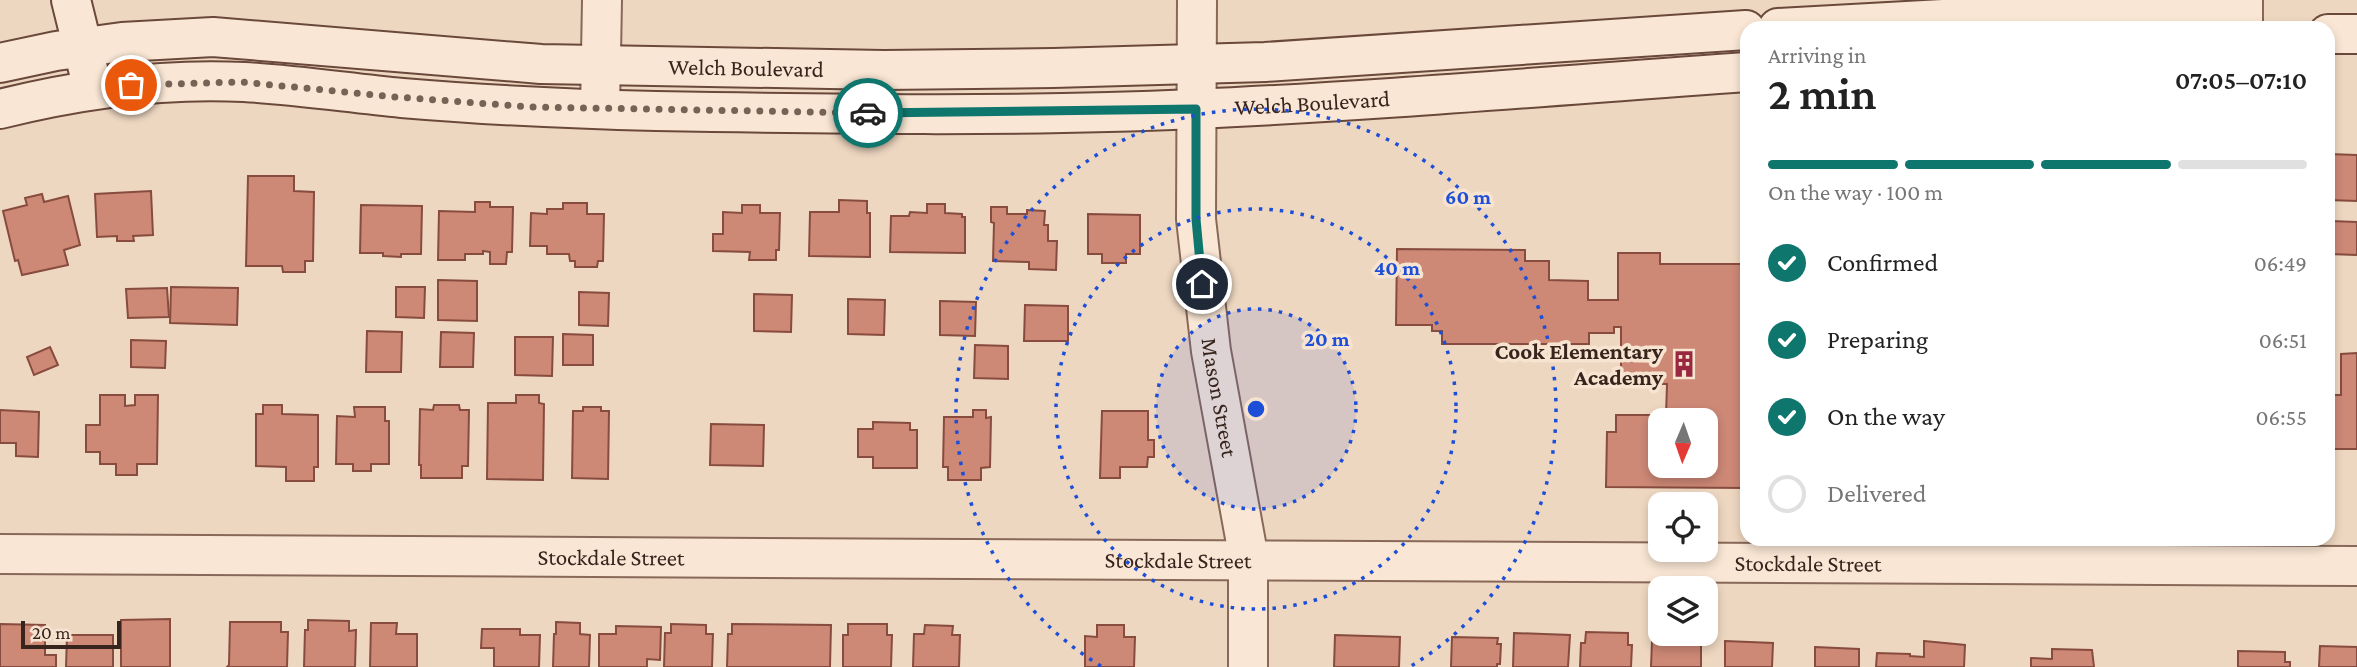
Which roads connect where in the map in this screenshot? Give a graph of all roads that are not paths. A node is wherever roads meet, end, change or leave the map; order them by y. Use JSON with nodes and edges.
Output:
{"nodes":[{"id":1,"x":71,"y":0,"type":"edge"},
{"id":2,"x":602,"y":0,"type":"edge"},
{"id":3,"x":1197,"y":0,"type":"edge"},
{"id":4,"x":2243,"y":0,"type":"edge"},
{"id":5,"x":1733,"y":20,"type":"edge"},
{"id":6,"x":1906,"y":21,"type":"edge"},
{"id":7,"x":2224,"y":21,"type":"edge"},
{"id":8,"x":2243,"y":21,"type":"edge"},
{"id":9,"x":2335,"y":34,"type":"edge"},
{"id":10,"x":2357,"y":34,"type":"edge"},
{"id":11,"x":82,"y":47,"type":"junction"},
{"id":12,"x":0,"y":63,"type":"edge"},
{"id":13,"x":601,"y":65,"type":"junction"},
{"id":14,"x":1196,"y":65,"type":"junction"},
{"id":15,"x":1739,"y":73,"type":"edge"},
{"id":16,"x":92,"y":89,"type":"junction"},
{"id":17,"x":0,"y":109,"type":"edge"},
{"id":18,"x":600,"y":109,"type":"junction"},
{"id":19,"x":1196,"y":109,"type":"junction"},
{"id":20,"x":2241,"y":552,"type":"edge"},
{"id":21,"x":0,"y":554,"type":"edge"},
{"id":22,"x":1248,"y":561,"type":"junction"},
{"id":23,"x":2357,"y":566,"type":"edge"},
{"id":24,"x":1248,"y":667,"type":"edge"}],
"edges":[{"from":1,"to":11,"type":"main road"},
{"from":2,"to":13,"type":"main road"},
{"from":3,"to":14,"type":"main road","name":"Mason Street"},
{"from":4,"to":8,"type":"main road"},
{"from":5,"to":14,"type":"main road","name":"Welch Boulevard"},
{"from":5,"to":15,"type":"main road"},
{"from":6,"to":7,"type":"main road"},
{"from":9,"to":10,"type":"main road"},
{"from":11,"to":12,"type":"main road","name":"Welch Boulevard"},
{"from":11,"to":13,"type":"main road","name":"Welch Boulevard"},
{"from":11,"to":16,"type":"main road"},
{"from":13,"to":14,"type":"main road","name":"Welch Boulevard"},
{"from":13,"to":18,"type":"main road"},
{"from":14,"to":19,"type":"main road","name":"Mason Street"},
{"from":15,"to":19,"type":"main road","name":"Welch Boulevard"},
{"from":16,"to":17,"type":"main road","name":"Welch Boulevard"},
{"from":16,"to":18,"type":"main road","name":"Welch Boulevard"},
{"from":18,"to":19,"type":"main road","name":"Welch Boulevard"},
{"from":19,"to":22,"type":"main road","name":"Mason Street"},
{"from":20,"to":22,"type":"main road","name":"Stockdale Street"},
{"from":20,"to":23,"type":"main road","name":"Stockdale Street"},
{"from":21,"to":22,"type":"main road","name":"Stockdale Street"},
{"from":22,"to":24,"type":"main road","name":"Mason Street"}]}
